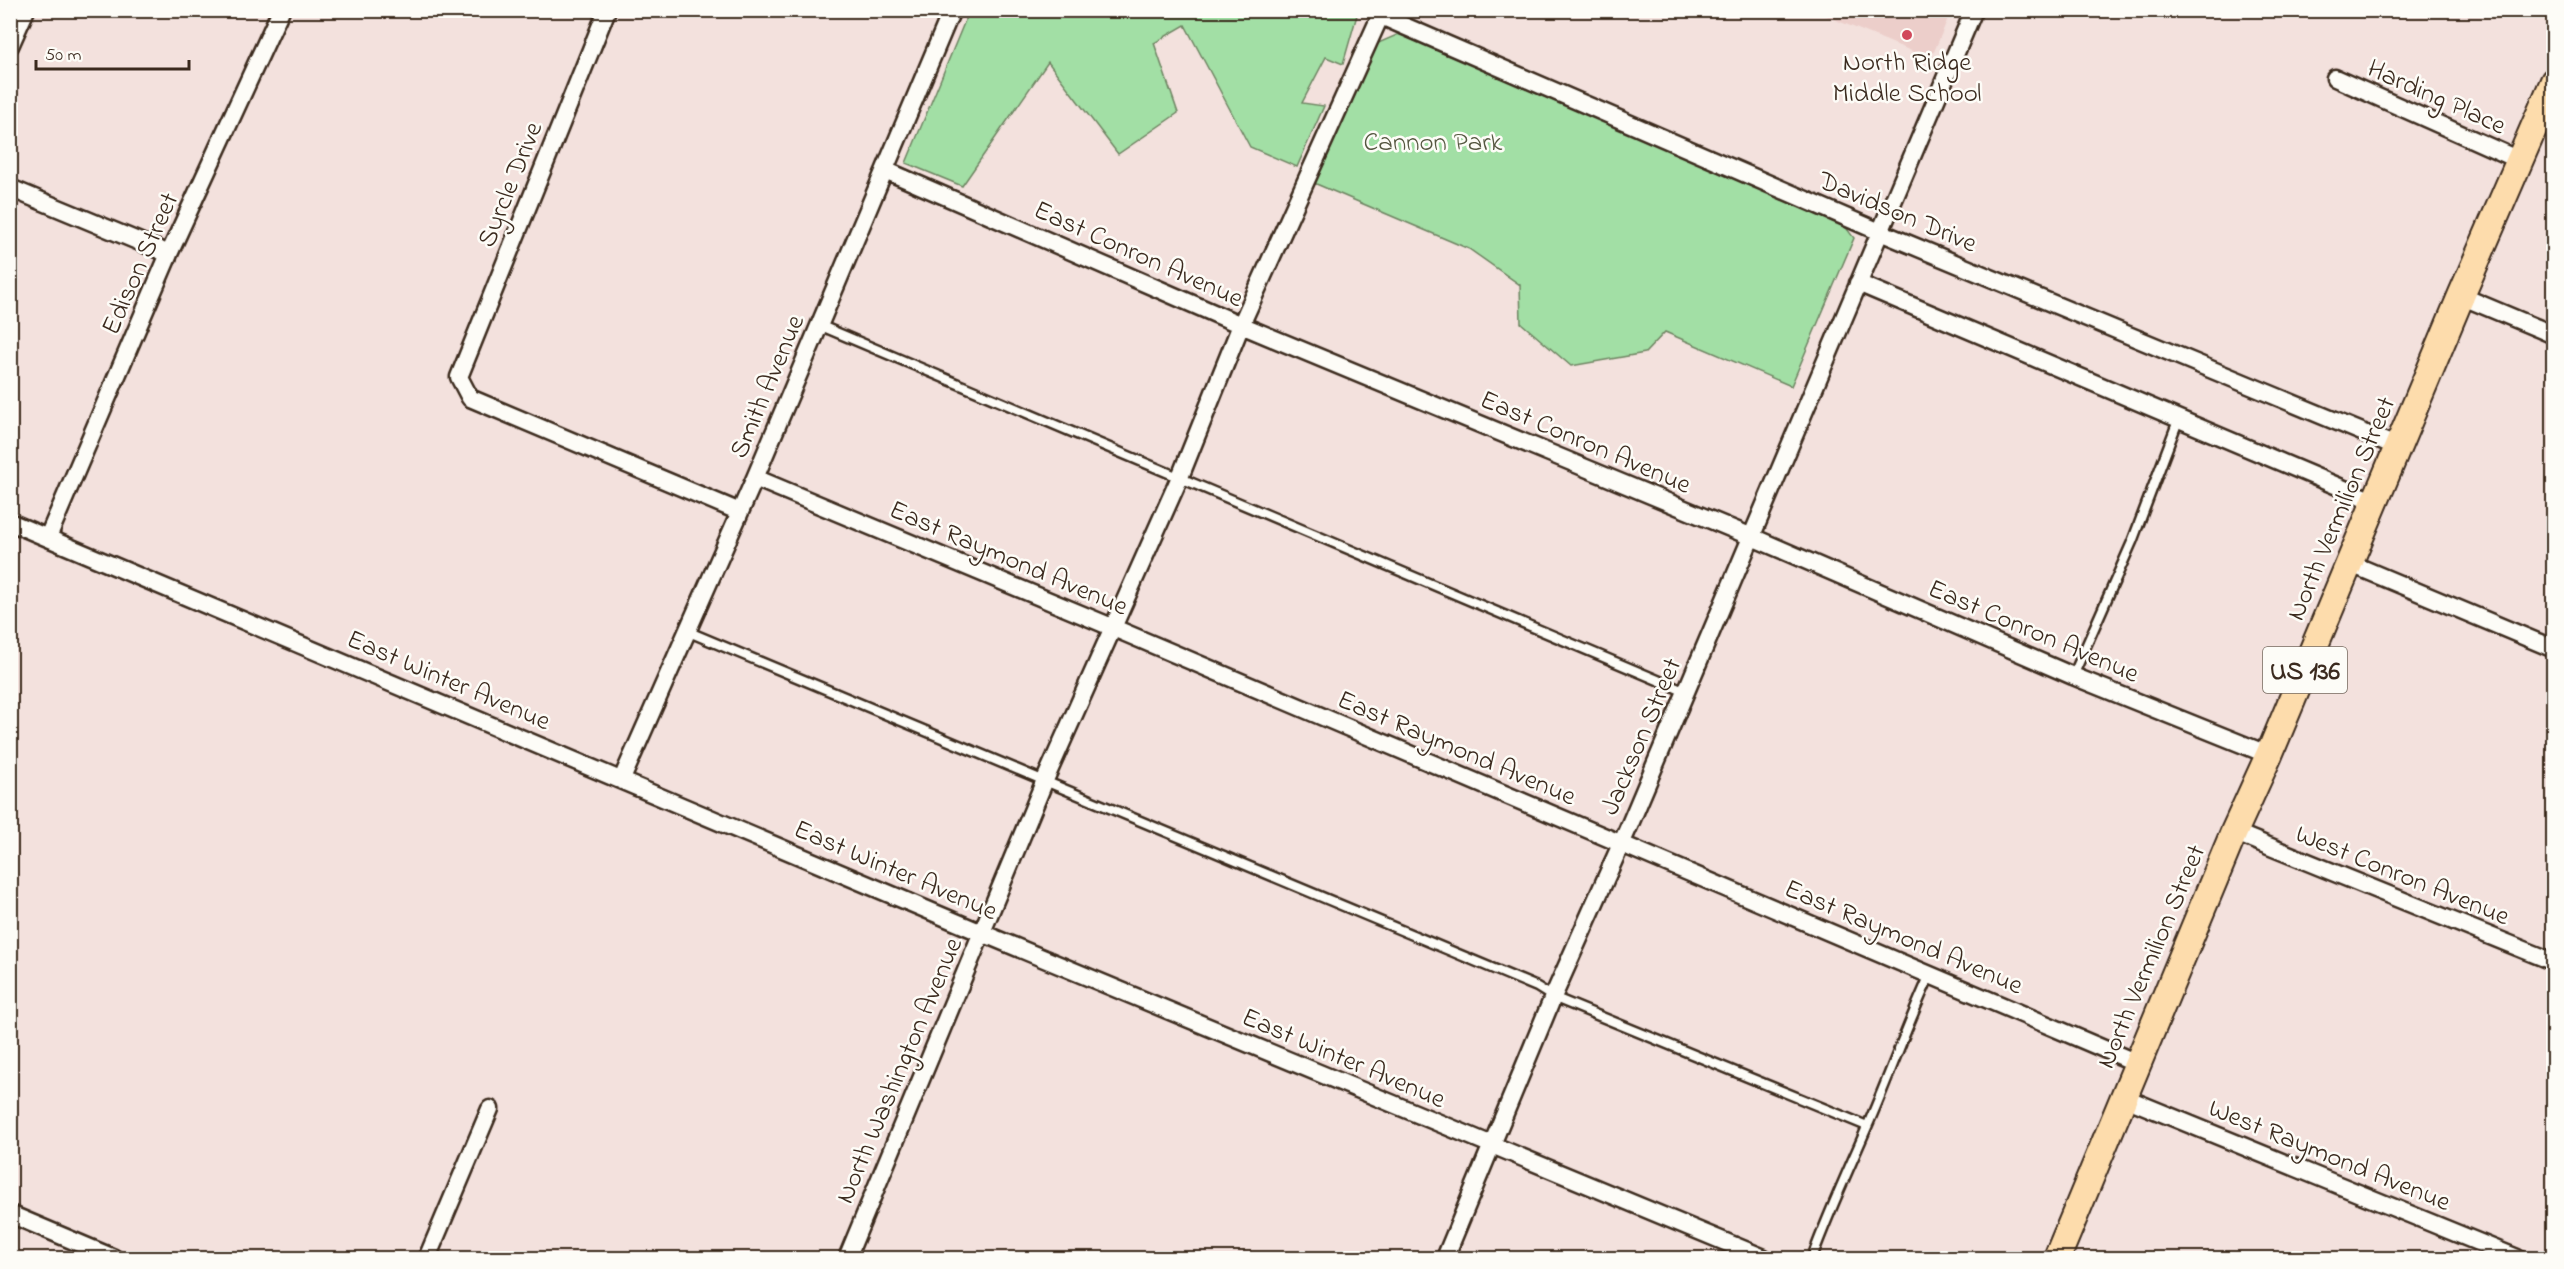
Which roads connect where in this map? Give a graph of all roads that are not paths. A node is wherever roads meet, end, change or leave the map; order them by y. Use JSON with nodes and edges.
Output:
{"nodes":[{"id":1,"x":26,"y":10,"type":"edge"},
{"id":2,"x":281,"y":10,"type":"edge"},
{"id":3,"x":607,"y":10,"type":"edge"},
{"id":4,"x":952,"y":10,"type":"edge"},
{"id":5,"x":1974,"y":10,"type":"edge"},
{"id":6,"x":1382,"y":13,"type":"edge"},
{"id":7,"x":10,"y":46,"type":"edge"},
{"id":8,"x":2335,"y":78,"type":"dead end"},
{"id":9,"x":2553,"y":81,"type":"edge"},
{"id":10,"x":2519,"y":160,"type":"junction"},
{"id":11,"x":885,"y":170,"type":"junction"},
{"id":12,"x":10,"y":188,"type":"edge"},
{"id":13,"x":1880,"y":232,"type":"junction"},
{"id":14,"x":169,"y":254,"type":"junction"},
{"id":15,"x":1858,"y":283,"type":"junction"},
{"id":16,"x":2461,"y":296,"type":"junction"},
{"id":17,"x":819,"y":325,"type":"junction"},
{"id":18,"x":1241,"y":325,"type":"junction"},
{"id":19,"x":2553,"y":335,"type":"edge"},
{"id":20,"x":2179,"y":418,"type":"junction"},
{"id":21,"x":2398,"y":447,"type":"junction"},
{"id":22,"x":1180,"y":477,"type":"junction"},
{"id":23,"x":755,"y":478,"type":"junction"},
{"id":24,"x":2375,"y":502,"type":"junction"},
{"id":25,"x":740,"y":512,"type":"junction"},
{"id":26,"x":10,"y":522,"type":"edge"},
{"id":27,"x":48,"y":537,"type":"junction"},
{"id":28,"x":1752,"y":537,"type":"junction"},
{"id":29,"x":2349,"y":563,"type":"junction"},
{"id":30,"x":1112,"y":627,"type":"junction"},
{"id":31,"x":688,"y":632,"type":"junction"},
{"id":32,"x":2553,"y":650,"type":"edge"},
{"id":33,"x":2073,"y":676,"type":"junction"},
{"id":34,"x":1686,"y":692,"type":"junction"},
{"id":35,"x":2269,"y":755,"type":"junction"},
{"id":36,"x":622,"y":779,"type":"junction"},
{"id":37,"x":1045,"y":780,"type":"junction"},
{"id":38,"x":2234,"y":832,"type":"junction"},
{"id":39,"x":1621,"y":845,"type":"junction"},
{"id":40,"x":982,"y":933,"type":"junction"},
{"id":41,"x":2553,"y":962,"type":"edge"},
{"id":42,"x":1930,"y":974,"type":"junction"},
{"id":43,"x":1553,"y":997,"type":"junction"},
{"id":44,"x":2137,"y":1063,"type":"junction"},
{"id":45,"x":2123,"y":1097,"type":"junction"},
{"id":46,"x":490,"y":1109,"type":"dead end"},
{"id":47,"x":1867,"y":1126,"type":"junction"},
{"id":48,"x":1492,"y":1146,"type":"junction"},
{"id":49,"x":10,"y":1214,"type":"edge"},
{"id":50,"x":114,"y":1258,"type":"edge"},
{"id":51,"x":427,"y":1258,"type":"edge"},
{"id":52,"x":847,"y":1258,"type":"edge"},
{"id":53,"x":1445,"y":1258,"type":"edge"},
{"id":54,"x":1764,"y":1258,"type":"edge"},
{"id":55,"x":1812,"y":1258,"type":"edge"},
{"id":56,"x":2056,"y":1258,"type":"edge"},
{"id":57,"x":2517,"y":1258,"type":"edge"}],
"edges":[{"from":1,"to":7,"type":"street"},
{"from":2,"to":14,"type":"street","name":"Edison Street"},
{"from":3,"to":25,"type":"street","name":"Syrcle Drive"},
{"from":4,"to":11,"type":"street","name":"Smith Avenue"},
{"from":5,"to":13,"type":"street","name":"Jackson Street"},
{"from":6,"to":13,"type":"street","name":"Davidson Drive"},
{"from":6,"to":18,"type":"street","name":"North Washington Avenue"},
{"from":8,"to":10,"type":"street","name":"Harding Place"},
{"from":9,"to":10,"type":"main road","name":"North Vermilion Street","number":"US 136"},
{"from":10,"to":16,"type":"main road","name":"North Vermilion Street","number":"US 136"},
{"from":11,"to":17,"type":"street","name":"Smith Avenue"},
{"from":11,"to":18,"type":"street","name":"East Conron Avenue"},
{"from":12,"to":14,"type":"street"},
{"from":13,"to":15,"type":"street","name":"Jackson Street"},
{"from":13,"to":21,"type":"street","name":"Davidson Drive"},
{"from":14,"to":27,"type":"street","name":"Edison Street"},
{"from":15,"to":20,"type":"street"},
{"from":15,"to":28,"type":"street","name":"Jackson Street"},
{"from":16,"to":19,"type":"street"},
{"from":16,"to":21,"type":"main road","name":"North Vermilion Street","number":"US 136"},
{"from":17,"to":22,"type":"lane"},
{"from":17,"to":23,"type":"street","name":"Smith Avenue"},
{"from":18,"to":22,"type":"street","name":"North Washington Avenue"},
{"from":18,"to":28,"type":"street","name":"East Conron Avenue"},
{"from":20,"to":24,"type":"street"},
{"from":20,"to":33,"type":"lane"},
{"from":21,"to":24,"type":"main road","name":"North Vermilion Street","number":"US 136"},
{"from":22,"to":30,"type":"street","name":"North Washington Avenue"},
{"from":22,"to":34,"type":"lane"},
{"from":23,"to":25,"type":"street","name":"Smith Avenue"},
{"from":23,"to":30,"type":"street","name":"East Raymond Avenue"},
{"from":24,"to":29,"type":"main road","name":"North Vermilion Street","number":"US 136"},
{"from":25,"to":31,"type":"street","name":"Smith Avenue"},
{"from":26,"to":27,"type":"street","name":"East Winter Avenue"},
{"from":27,"to":36,"type":"street","name":"East Winter Avenue"},
{"from":28,"to":33,"type":"street","name":"East Conron Avenue"},
{"from":28,"to":34,"type":"street","name":"Jackson Street"},
{"from":29,"to":32,"type":"street"},
{"from":29,"to":35,"type":"main road","name":"North Vermilion Street","number":"US 136"},
{"from":30,"to":37,"type":"street","name":"North Washington Avenue"},
{"from":30,"to":39,"type":"street","name":"East Raymond Avenue"},
{"from":31,"to":36,"type":"street","name":"Smith Avenue"},
{"from":31,"to":37,"type":"lane"},
{"from":33,"to":35,"type":"street","name":"East Conron Avenue"},
{"from":34,"to":39,"type":"street","name":"Jackson Street"},
{"from":35,"to":38,"type":"main road","name":"North Vermilion Street","number":"US 136"},
{"from":36,"to":40,"type":"street","name":"East Winter Avenue"},
{"from":37,"to":40,"type":"street","name":"North Washington Avenue"},
{"from":37,"to":43,"type":"lane"},
{"from":38,"to":41,"type":"street","name":"West Conron Avenue"},
{"from":38,"to":44,"type":"main road","name":"North Vermilion Street","number":"US 136"},
{"from":39,"to":42,"type":"street","name":"East Raymond Avenue"},
{"from":39,"to":43,"type":"street","name":"Jackson Street"},
{"from":40,"to":48,"type":"street","name":"East Winter Avenue"},
{"from":40,"to":52,"type":"street","name":"North Washington Avenue"},
{"from":42,"to":44,"type":"street","name":"East Raymond Avenue"},
{"from":42,"to":47,"type":"lane"},
{"from":43,"to":47,"type":"lane"},
{"from":43,"to":48,"type":"street","name":"Jackson Street"},
{"from":44,"to":45,"type":"main road","name":"North Vermilion Street","number":"US 136"},
{"from":45,"to":56,"type":"main road","name":"North Vermilion Street","number":"US 136"},
{"from":45,"to":57,"type":"street","name":"West Raymond Avenue"},
{"from":46,"to":51,"type":"street"},
{"from":47,"to":55,"type":"lane"},
{"from":48,"to":53,"type":"street","name":"Jackson Street"},
{"from":48,"to":54,"type":"street","name":"East Winter Avenue"},
{"from":49,"to":50,"type":"street"}]}
